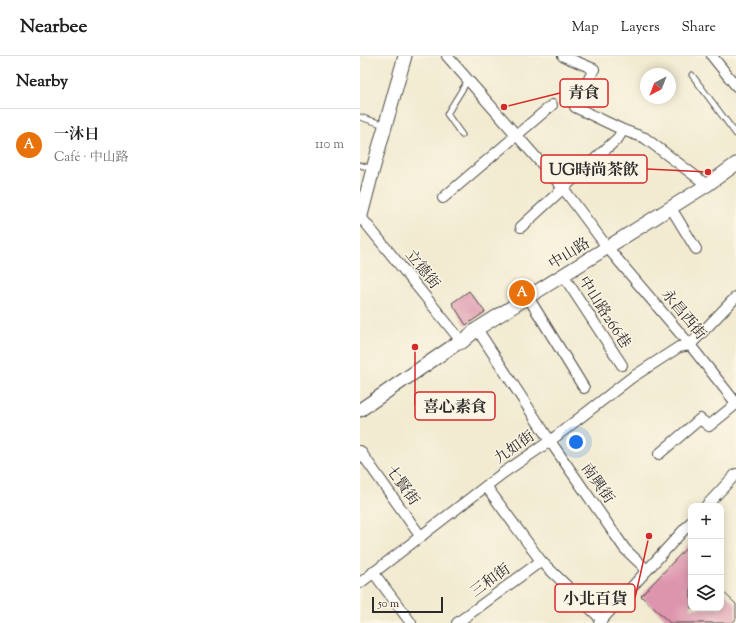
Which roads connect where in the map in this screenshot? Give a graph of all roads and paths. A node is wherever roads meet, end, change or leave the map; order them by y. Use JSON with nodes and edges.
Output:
{"nodes":[{"id":1,"x":405,"y":56,"type":"edge"},
{"id":2,"x":447,"y":56,"type":"edge"},
{"id":3,"x":563,"y":56,"type":"edge"},
{"id":4,"x":712,"y":56,"type":"edge"},
{"id":5,"x":692,"y":75,"type":"dead end"},
{"id":6,"x":468,"y":80,"type":"junction"},
{"id":7,"x":736,"y":86,"type":"edge"},
{"id":8,"x":552,"y":104,"type":"dead end"},
{"id":9,"x":360,"y":117,"type":"edge"},
{"id":10,"x":385,"y":125,"type":"junction"},
{"id":11,"x":623,"y":130,"type":"junction"},
{"id":12,"x":736,"y":134,"type":"edge"},
{"id":13,"x":462,"y":135,"type":"dead end"},
{"id":14,"x":516,"y":136,"type":"junction"},
{"id":15,"x":360,"y":165,"type":"edge"},
{"id":16,"x":734,"y":168,"type":"edge"},
{"id":17,"x":373,"y":169,"type":"junction"},
{"id":18,"x":708,"y":185,"type":"junction"},
{"id":19,"x":563,"y":188,"type":"junction"},
{"id":20,"x":443,"y":198,"type":"dead end"},
{"id":21,"x":670,"y":208,"type":"junction"},
{"id":22,"x":360,"y":217,"type":"edge"},
{"id":23,"x":521,"y":227,"type":"dead end"},
{"id":24,"x":607,"y":247,"type":"junction"},
{"id":25,"x":696,"y":249,"type":"dead end"},
{"id":26,"x":563,"y":275,"type":"junction"},
{"id":27,"x":528,"y":297,"type":"junction"},
{"id":28,"x":736,"y":297,"type":"edge"},
{"id":29,"x":478,"y":329,"type":"junction"},
{"id":30,"x":462,"y":342,"type":"junction"},
{"id":31,"x":690,"y":345,"type":"junction"},
{"id":32,"x":622,"y":365,"type":"dead end"},
{"id":33,"x":584,"y":388,"type":"dead end"},
{"id":34,"x":736,"y":403,"type":"edge"},
{"id":35,"x":360,"y":410,"type":"edge"},
{"id":36,"x":550,"y":441,"type":"junction"},
{"id":37,"x":360,"y":451,"type":"edge"},
{"id":38,"x":659,"y":454,"type":"dead end"},
{"id":39,"x":736,"y":474,"type":"edge"},
{"id":40,"x":486,"y":486,"type":"junction"},
{"id":41,"x":709,"y":503,"type":"edge"},
{"id":42,"x":688,"y":525,"type":"edge"},
{"id":43,"x":421,"y":537,"type":"junction"},
{"id":44,"x":541,"y":561,"type":"junction"},
{"id":45,"x":647,"y":570,"type":"junction"},
{"id":46,"x":373,"y":572,"type":"junction"},
{"id":47,"x":360,"y":583,"type":"edge"},
{"id":48,"x":600,"y":622,"type":"edge"},
{"id":49,"x":411,"y":623,"type":"edge"},
{"id":50,"x":457,"y":623,"type":"edge"}],
"edges":[{"from":1,"to":10,"type":"street"},
{"from":2,"to":6,"type":"street","name":"永昌西街"},
{"from":3,"to":11,"type":"street"},
{"from":4,"to":7,"type":"street"},
{"from":5,"to":12,"type":"lane"},
{"from":6,"to":13,"type":"lane"},
{"from":6,"to":14,"type":"street","name":"永昌西街"},
{"from":8,"to":14,"type":"street"},
{"from":9,"to":10,"type":"lane"},
{"from":10,"to":17,"type":"street"},
{"from":11,"to":18,"type":"street"},
{"from":11,"to":19,"type":"street"},
{"from":14,"to":19,"type":"street","name":"永昌西街"},
{"from":14,"to":20,"type":"street"},
{"from":15,"to":17,"type":"lane"},
{"from":16,"to":18,"type":"street","name":"中山路"},
{"from":17,"to":22,"type":"street"},
{"from":18,"to":21,"type":"street","name":"中山路"},
{"from":19,"to":23,"type":"street"},
{"from":19,"to":24,"type":"street","name":"永昌西街"},
{"from":21,"to":24,"type":"street","name":"中山路"},
{"from":21,"to":25,"type":"street"},
{"from":22,"to":30,"type":"street","name":"立德街"},
{"from":24,"to":26,"type":"street","name":"中山路"},
{"from":24,"to":31,"type":"street","name":"永昌西街"},
{"from":26,"to":27,"type":"street","name":"中山路"},
{"from":26,"to":32,"type":"street","name":"中山路266巷"},
{"from":27,"to":29,"type":"street","name":"中山路"},
{"from":27,"to":33,"type":"street"},
{"from":28,"to":31,"type":"street"},
{"from":29,"to":30,"type":"street","name":"中山路"},
{"from":29,"to":36,"type":"street","name":"南興街"},
{"from":30,"to":35,"type":"street","name":"中山路"},
{"from":31,"to":34,"type":"street","name":"永昌西街"},
{"from":31,"to":36,"type":"street","name":"九如街"},
{"from":34,"to":38,"type":"street"},
{"from":36,"to":40,"type":"street","name":"九如街"},
{"from":36,"to":45,"type":"street","name":"南興街"},
{"from":37,"to":43,"type":"street","name":"七賢街"},
{"from":39,"to":41,"type":"street"},
{"from":40,"to":43,"type":"street","name":"九如街"},
{"from":40,"to":44,"type":"street"},
{"from":42,"to":45,"type":"street"},
{"from":43,"to":46,"type":"street","name":"九如街"},
{"from":44,"to":48,"type":"street"},
{"from":44,"to":50,"type":"street","name":"三和街"},
{"from":45,"to":48,"type":"street"},
{"from":46,"to":47,"type":"street","name":"九如街"},
{"from":46,"to":49,"type":"street"}]}
